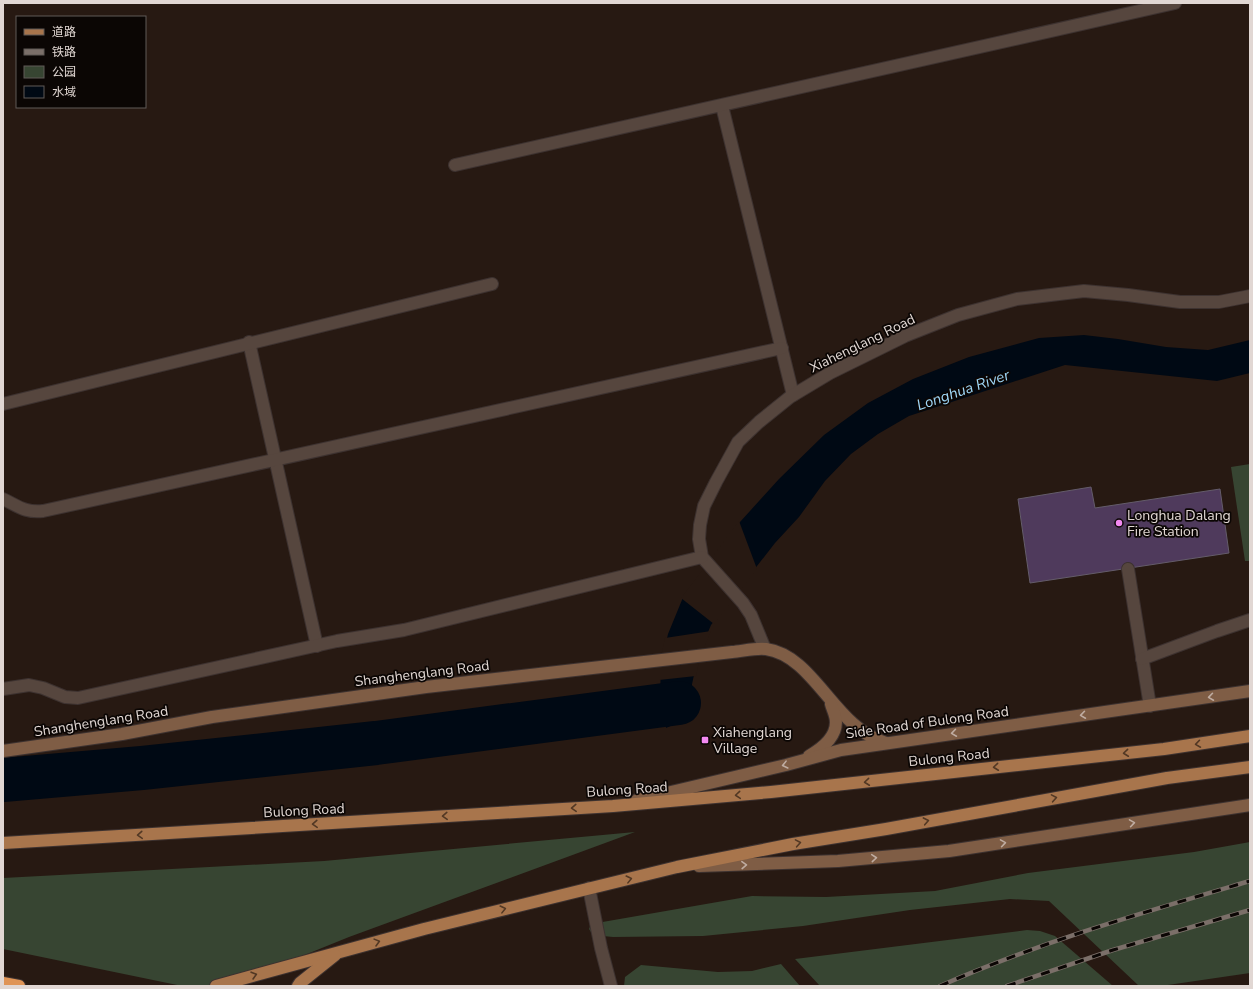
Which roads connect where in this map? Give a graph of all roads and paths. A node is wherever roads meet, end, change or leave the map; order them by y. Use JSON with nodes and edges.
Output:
{"nodes":[{"id":1,"x":1174,"y":3,"type":"edge"},
{"id":2,"x":722,"y":106,"type":"junction"},
{"id":3,"x":455,"y":165,"type":"dead end"},
{"id":4,"x":492,"y":284,"type":"dead end"},
{"id":5,"x":1250,"y":296,"type":"edge"},
{"id":6,"x":250,"y":342,"type":"junction"},
{"id":7,"x":782,"y":348,"type":"junction"},
{"id":8,"x":793,"y":395,"type":"junction"},
{"id":9,"x":3,"y":404,"type":"edge"},
{"id":10,"x":276,"y":460,"type":"junction"},
{"id":11,"x":3,"y":499,"type":"edge"},
{"id":12,"x":702,"y":557,"type":"junction"},
{"id":13,"x":1128,"y":569,"type":"dead end"},
{"id":14,"x":1250,"y":620,"type":"edge"},
{"id":15,"x":317,"y":646,"type":"junction"},
{"id":16,"x":765,"y":649,"type":"junction"},
{"id":17,"x":1142,"y":659,"type":"junction"},
{"id":18,"x":3,"y":689,"type":"edge"},
{"id":19,"x":1250,"y":692,"type":"edge"},
{"id":20,"x":828,"y":698,"type":"junction"},
{"id":21,"x":1150,"y":706,"type":"junction"},
{"id":22,"x":1250,"y":736,"type":"edge"},
{"id":23,"x":886,"y":743,"type":"junction"},
{"id":24,"x":3,"y":751,"type":"edge"},
{"id":25,"x":802,"y":760,"type":"junction"},
{"id":26,"x":1250,"y":767,"type":"edge"},
{"id":27,"x":1250,"y":805,"type":"edge"},
{"id":28,"x":613,"y":806,"type":"junction"},
{"id":29,"x":3,"y":843,"type":"edge"},
{"id":30,"x":678,"y":867,"type":"junction"},
{"id":31,"x":589,"y":888,"type":"junction"},
{"id":32,"x":340,"y":952,"type":"junction"},
{"id":33,"x":3,"y":983,"type":"edge"},
{"id":34,"x":19,"y":986,"type":"edge"},
{"id":35,"x":216,"y":986,"type":"edge"},
{"id":36,"x":298,"y":986,"type":"edge"},
{"id":37,"x":611,"y":986,"type":"edge"}],
"edges":[{"from":1,"to":2,"type":"street"},
{"from":2,"to":3,"type":"street"},
{"from":2,"to":7,"type":"street"},
{"from":4,"to":6,"type":"street"},
{"from":5,"to":8,"type":"street","name":"Xiahenglang Road"},
{"from":6,"to":9,"type":"street"},
{"from":6,"to":10,"type":"street"},
{"from":7,"to":8,"type":"street"},
{"from":7,"to":10,"type":"street"},
{"from":8,"to":12,"type":"street","name":"Xiahenglang Road"},
{"from":10,"to":11,"type":"street"},
{"from":10,"to":15,"type":"street"},
{"from":12,"to":15,"type":"street"},
{"from":12,"to":16,"type":"street"},
{"from":13,"to":17,"type":"street"},
{"from":14,"to":17,"type":"street"},
{"from":15,"to":18,"type":"street"},
{"from":16,"to":20,"type":"main road","name":"Shanghenglang Road"},
{"from":16,"to":24,"type":"main road","name":"Shanghenglang Road"},
{"from":17,"to":21,"type":"street"},
{"from":19,"to":21,"type":"main road","name":"Side Road of Bulong Road","one_way":true},
{"from":20,"to":23,"type":"main road"},
{"from":20,"to":25,"type":"main road"},
{"from":21,"to":23,"type":"main road","name":"Side Road of Bulong Road","one_way":true},
{"from":22,"to":28,"type":"main road","name":"Bulong Road","one_way":true},
{"from":23,"to":25,"type":"main road","name":"Side Road of Bulong Road"},
{"from":25,"to":28,"type":"main road","name":"Side Road of Bulong Road","one_way":true},
{"from":30,"to":26,"type":"main road","one_way":true},
{"from":30,"to":27,"type":"main road","one_way":true},
{"from":28,"to":29,"type":"main road","name":"Bulong Road","one_way":true},
{"from":31,"to":30,"type":"main road","one_way":true},
{"from":32,"to":31,"type":"main road","one_way":true},
{"from":31,"to":37,"type":"street"},
{"from":35,"to":32,"type":"main road","one_way":true},
{"from":32,"to":36,"type":"main road"},
{"from":33,"to":34,"type":"highway"}]}
